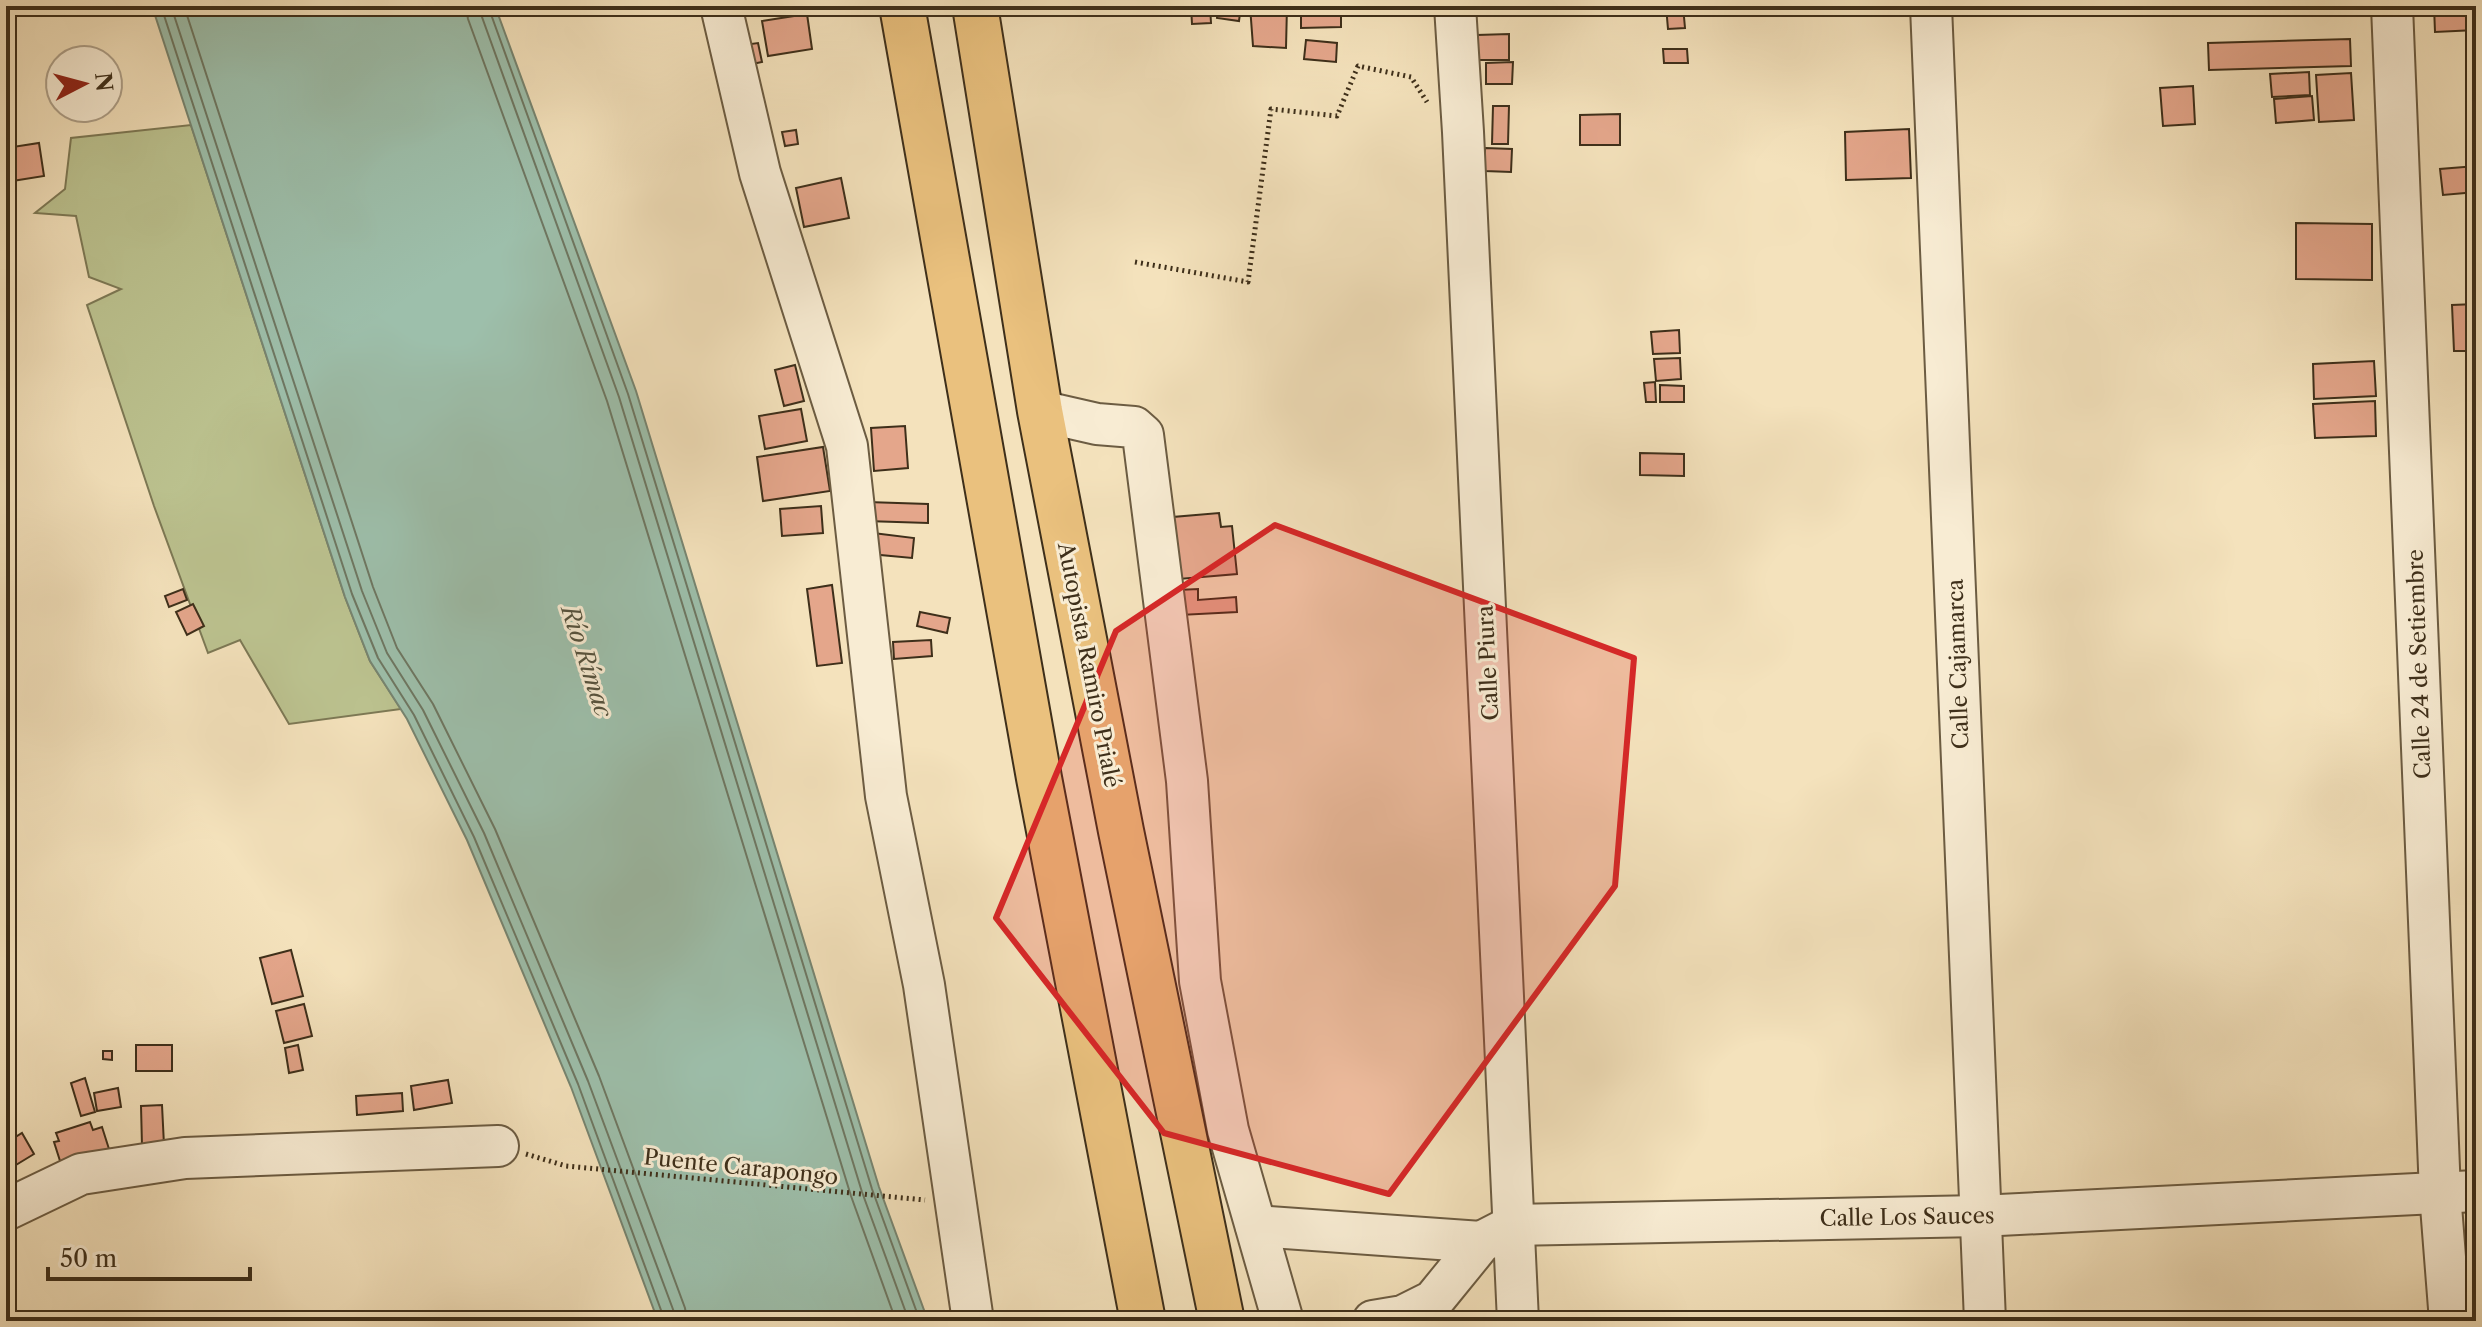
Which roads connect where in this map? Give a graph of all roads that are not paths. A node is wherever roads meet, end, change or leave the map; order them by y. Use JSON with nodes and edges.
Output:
{"nodes":[{"id":1,"x":721,"y":6,"type":"edge"},
{"id":2,"x":902,"y":6,"type":"edge"},
{"id":3,"x":975,"y":6,"type":"edge"},
{"id":4,"x":1455,"y":6,"type":"edge"},
{"id":5,"x":1931,"y":6,"type":"edge"},
{"id":6,"x":2392,"y":6,"type":"edge"},
{"id":7,"x":1040,"y":411,"type":"junction"},
{"id":8,"x":498,"y":1146,"type":"road end"},
{"id":9,"x":2458,"y":1192,"type":"edge"},
{"id":10,"x":6,"y":1210,"type":"edge"},
{"id":11,"x":1980,"y":1216,"type":"junction"},
{"id":12,"x":1256,"y":1226,"type":"junction"},
{"id":13,"x":1497,"y":1234,"type":"junction"},
{"id":14,"x":973,"y":1321,"type":"edge"},
{"id":15,"x":1143,"y":1321,"type":"edge"},
{"id":16,"x":1222,"y":1321,"type":"edge"},
{"id":17,"x":1283,"y":1321,"type":"edge"},
{"id":18,"x":1373,"y":1321,"type":"edge"},
{"id":19,"x":1518,"y":1321,"type":"edge"},
{"id":20,"x":1985,"y":1321,"type":"edge"},
{"id":21,"x":2450,"y":1321,"type":"edge"}],
"edges":[{"from":1,"to":14,"type":"street"},
{"from":2,"to":15,"type":"highway"},
{"from":3,"to":7,"type":"highway","name":"Autopista Ramiro Prialé"},
{"from":4,"to":13,"type":"street","name":"Calle Piura"},
{"from":5,"to":11,"type":"street","name":"Calle Cajamarca"},
{"from":6,"to":9,"type":"street","name":"Calle 24 de Setiembre"},
{"from":7,"to":12,"type":"street"},
{"from":7,"to":16,"type":"highway","name":"Autopista Ramiro Prialé"},
{"from":8,"to":10,"type":"street"},
{"from":9,"to":11,"type":"street","name":"Calle Los Sauces"},
{"from":9,"to":21,"type":"street","name":"Calle 24 de Setiembre"},
{"from":11,"to":13,"type":"street","name":"Calle Los Sauces"},
{"from":11,"to":20,"type":"street","name":"Calle Cajamarca"},
{"from":12,"to":13,"type":"street","name":"Calle Los Sauces"},
{"from":12,"to":17,"type":"street"},
{"from":13,"to":18,"type":"street"},
{"from":13,"to":19,"type":"street","name":"Calle Piura"}]}
